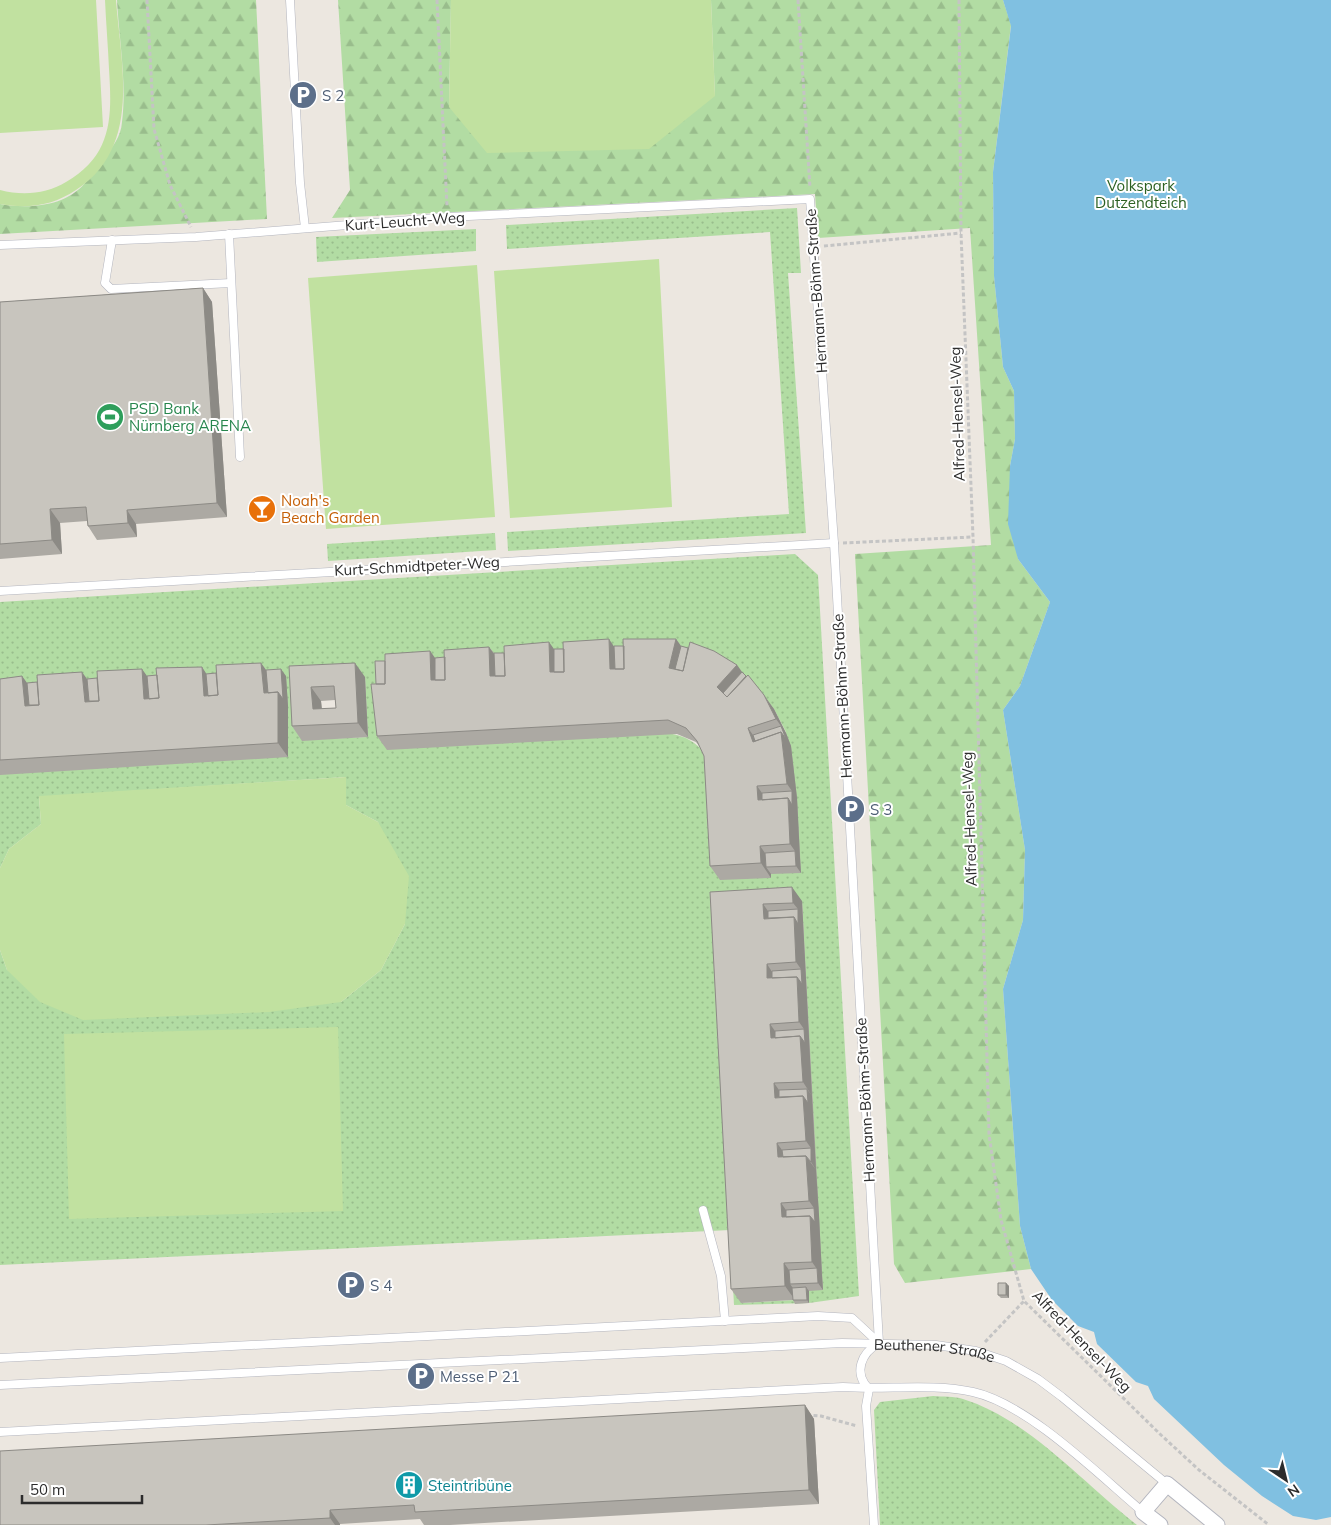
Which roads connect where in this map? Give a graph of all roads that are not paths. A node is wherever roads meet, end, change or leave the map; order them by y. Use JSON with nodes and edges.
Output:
{"nodes":[{"id":1,"x":290,"y":0,"type":"edge"},
{"id":2,"x":810,"y":199,"type":"joint"},
{"id":3,"x":305,"y":228,"type":"junction"},
{"id":4,"x":229,"y":234,"type":"junction"},
{"id":5,"x":112,"y":240,"type":"junction"},
{"id":6,"x":0,"y":245,"type":"edge"},
{"id":7,"x":231,"y":283,"type":"junction"},
{"id":8,"x":240,"y":457,"type":"dead end"},
{"id":9,"x":834,"y":543,"type":"junction"},
{"id":10,"x":0,"y":591,"type":"edge"},
{"id":11,"x":703,"y":1210,"type":"dead end"},
{"id":12,"x":725,"y":1321,"type":"junction"},
{"id":13,"x":879,"y":1343,"type":"junction"},
{"id":14,"x":0,"y":1358,"type":"edge"},
{"id":15,"x":0,"y":1386,"type":"edge"},
{"id":16,"x":870,"y":1389,"type":"junction"},
{"id":17,"x":0,"y":1432,"type":"edge"},
{"id":18,"x":1166,"y":1484,"type":"junction"},
{"id":19,"x":1144,"y":1512,"type":"junction"},
{"id":20,"x":874,"y":1525,"type":"edge"},
{"id":21,"x":1160,"y":1525,"type":"edge"},
{"id":22,"x":1217,"y":1525,"type":"edge"}],
"edges":[{"from":1,"to":3,"type":"lane"},
{"from":2,"to":3,"type":"lane","name":"Kurt-Leucht-Weg"},
{"from":2,"to":9,"type":"lane","name":"Hermann-Böhm-Straße"},
{"from":3,"to":4,"type":"lane","name":"Kurt-Leucht-Weg"},
{"from":4,"to":5,"type":"lane","name":"Kurt-Leucht-Weg"},
{"from":4,"to":7,"type":"lane"},
{"from":5,"to":6,"type":"lane","name":"Kurt-Leucht-Weg"},
{"from":5,"to":7,"type":"lane"},
{"from":7,"to":8,"type":"lane"},
{"from":9,"to":10,"type":"lane","name":"Kurt-Schmidtpeter-Weg"},
{"from":9,"to":13,"type":"lane","name":"Hermann-Böhm-Straße"},
{"from":11,"to":12,"type":"lane"},
{"from":12,"to":13,"type":"lane"},
{"from":12,"to":14,"type":"lane"},
{"from":13,"to":15,"type":"lane"},
{"from":13,"to":16,"type":"lane","name":"Beuthener Straße"},
{"from":13,"to":18,"type":"lane","name":"Beuthener Straße"},
{"from":16,"to":17,"type":"lane"},
{"from":16,"to":19,"type":"lane"},
{"from":16,"to":20,"type":"lane"},
{"from":18,"to":19,"type":"street"},
{"from":18,"to":22,"type":"street","name":"Beuthener Straße"},
{"from":19,"to":21,"type":"street"}]}
